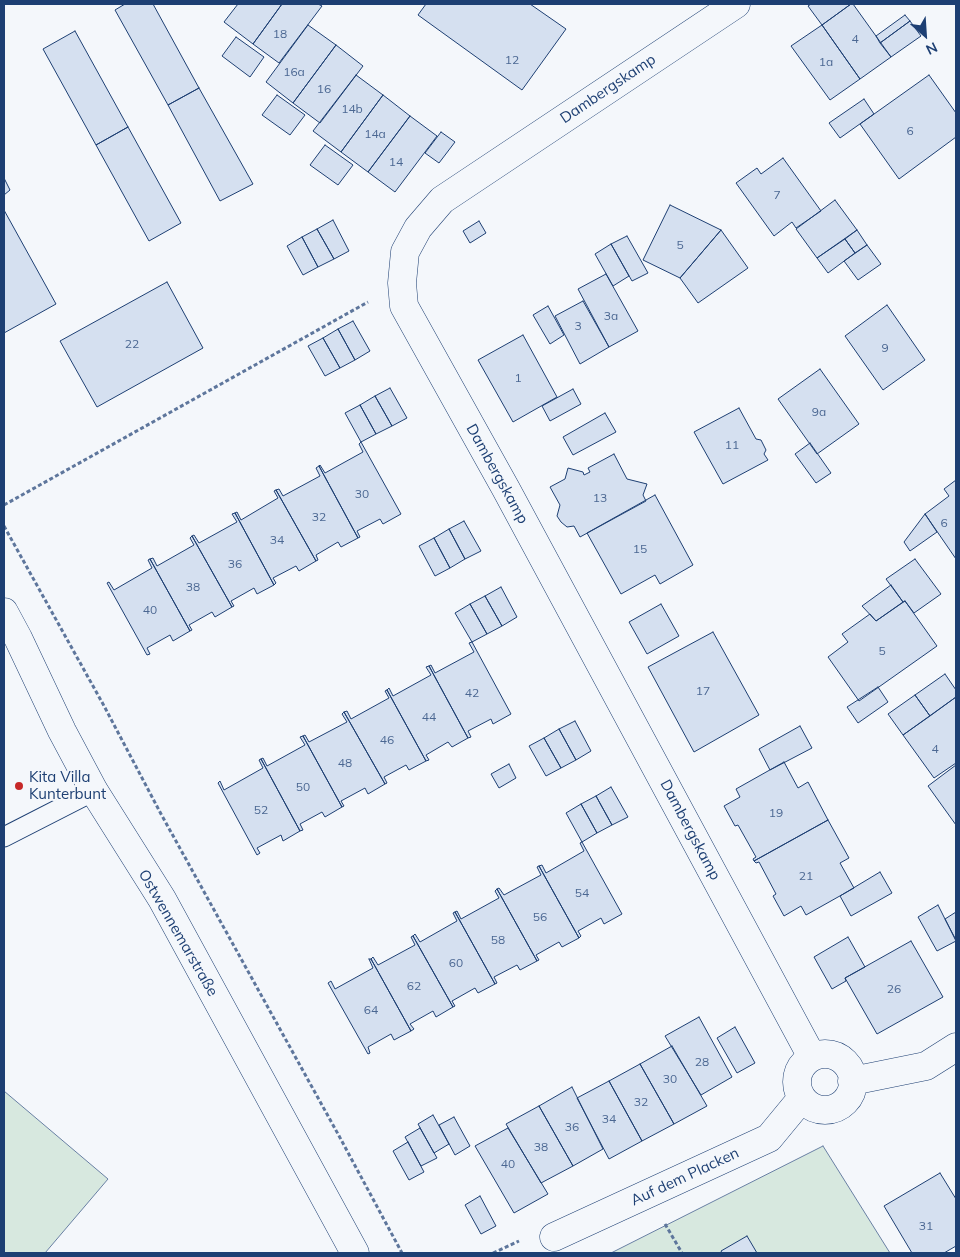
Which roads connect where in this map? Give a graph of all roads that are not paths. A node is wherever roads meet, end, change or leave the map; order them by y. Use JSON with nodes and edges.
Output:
{"nodes":[{"id":1,"x":736,"y":4,"type":"edge"},
{"id":2,"x":4,"y":612,"type":"edge"},
{"id":3,"x":94,"y":790,"type":"junction"},
{"id":4,"x":4,"y":837,"type":"edge"},
{"id":5,"x":956,"y":1047,"type":"edge"},
{"id":6,"x":812,"y":1057,"type":"junction"},
{"id":7,"x":852,"y":1081,"type":"junction"},
{"id":8,"x":802,"y":1098,"type":"junction"},
{"id":9,"x":554,"y":1237,"type":"dead end"},
{"id":10,"x":355,"y":1253,"type":"edge"}],
"edges":[{"from":1,"to":6,"type":"street","name":"Dambergskamp"},
{"from":2,"to":3,"type":"street","name":"Ostwennemarstraße"},
{"from":3,"to":4,"type":"lane"},
{"from":3,"to":10,"type":"street","name":"Ostwennemarstraße"},
{"from":5,"to":7,"type":"street"},
{"from":6,"to":7,"type":"street"},
{"from":6,"to":8,"type":"street"},
{"from":7,"to":8,"type":"street"},
{"from":8,"to":9,"type":"street","name":"Auf dem Placken"}]}
